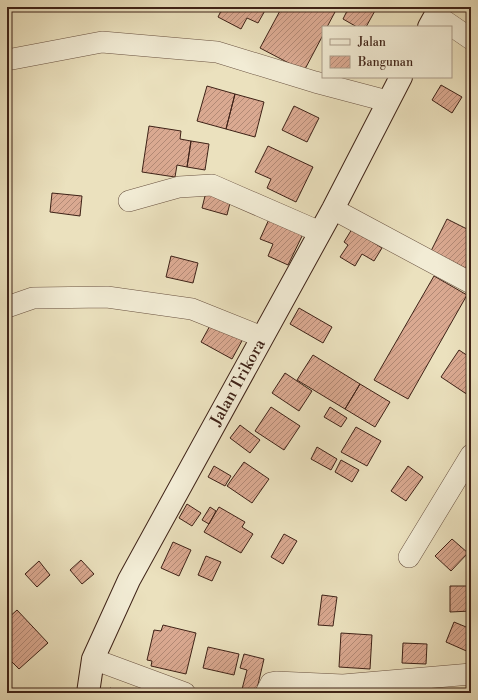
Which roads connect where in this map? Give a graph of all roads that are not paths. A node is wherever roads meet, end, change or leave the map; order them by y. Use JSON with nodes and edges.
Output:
{"nodes":[{"id":1,"x":435,"y":16,"type":"edge"},
{"id":2,"x":451,"y":26,"type":"edge"},
{"id":3,"x":452,"y":27,"type":"edge"},
{"id":4,"x":471,"y":39,"type":"edge"},
{"id":5,"x":7,"y":60,"type":"edge"},
{"id":6,"x":400,"y":78,"type":"edge"},
{"id":7,"x":387,"y":101,"type":"junction"},
{"id":8,"x":129,"y":201,"type":"dead end"},
{"id":9,"x":333,"y":209,"type":"junction"},
{"id":10,"x":320,"y":232,"type":"junction"},
{"id":11,"x":471,"y":283,"type":"edge"},
{"id":12,"x":7,"y":307,"type":"edge"},
{"id":13,"x":262,"y":337,"type":"junction"},
{"id":14,"x":471,"y":455,"type":"edge"},
{"id":15,"x":409,"y":557,"type":"dead end"},
{"id":16,"x":93,"y":658,"type":"junction"},
{"id":17,"x":471,"y":674,"type":"edge"},
{"id":18,"x":88,"y":693,"type":"edge"},
{"id":19,"x":185,"y":693,"type":"edge"},
{"id":20,"x":266,"y":693,"type":"edge"}],
"edges":[{"from":1,"to":2,"type":"street"},
{"from":3,"to":4,"type":"street"},
{"from":5,"to":7,"type":"street"},
{"from":6,"to":7,"type":"street","name":"Jalan Trikora"},
{"from":7,"to":9,"type":"street","name":"Jalan Trikora"},
{"from":8,"to":10,"type":"street"},
{"from":9,"to":10,"type":"street","name":"Jalan Trikora"},
{"from":9,"to":11,"type":"street"},
{"from":10,"to":13,"type":"street","name":"Jalan Trikora"},
{"from":12,"to":13,"type":"street"},
{"from":13,"to":16,"type":"street","name":"Jalan Trikora"},
{"from":14,"to":15,"type":"street"},
{"from":16,"to":18,"type":"street","name":"Jalan Trikora"},
{"from":16,"to":19,"type":"street"},
{"from":17,"to":20,"type":"street"}]}
